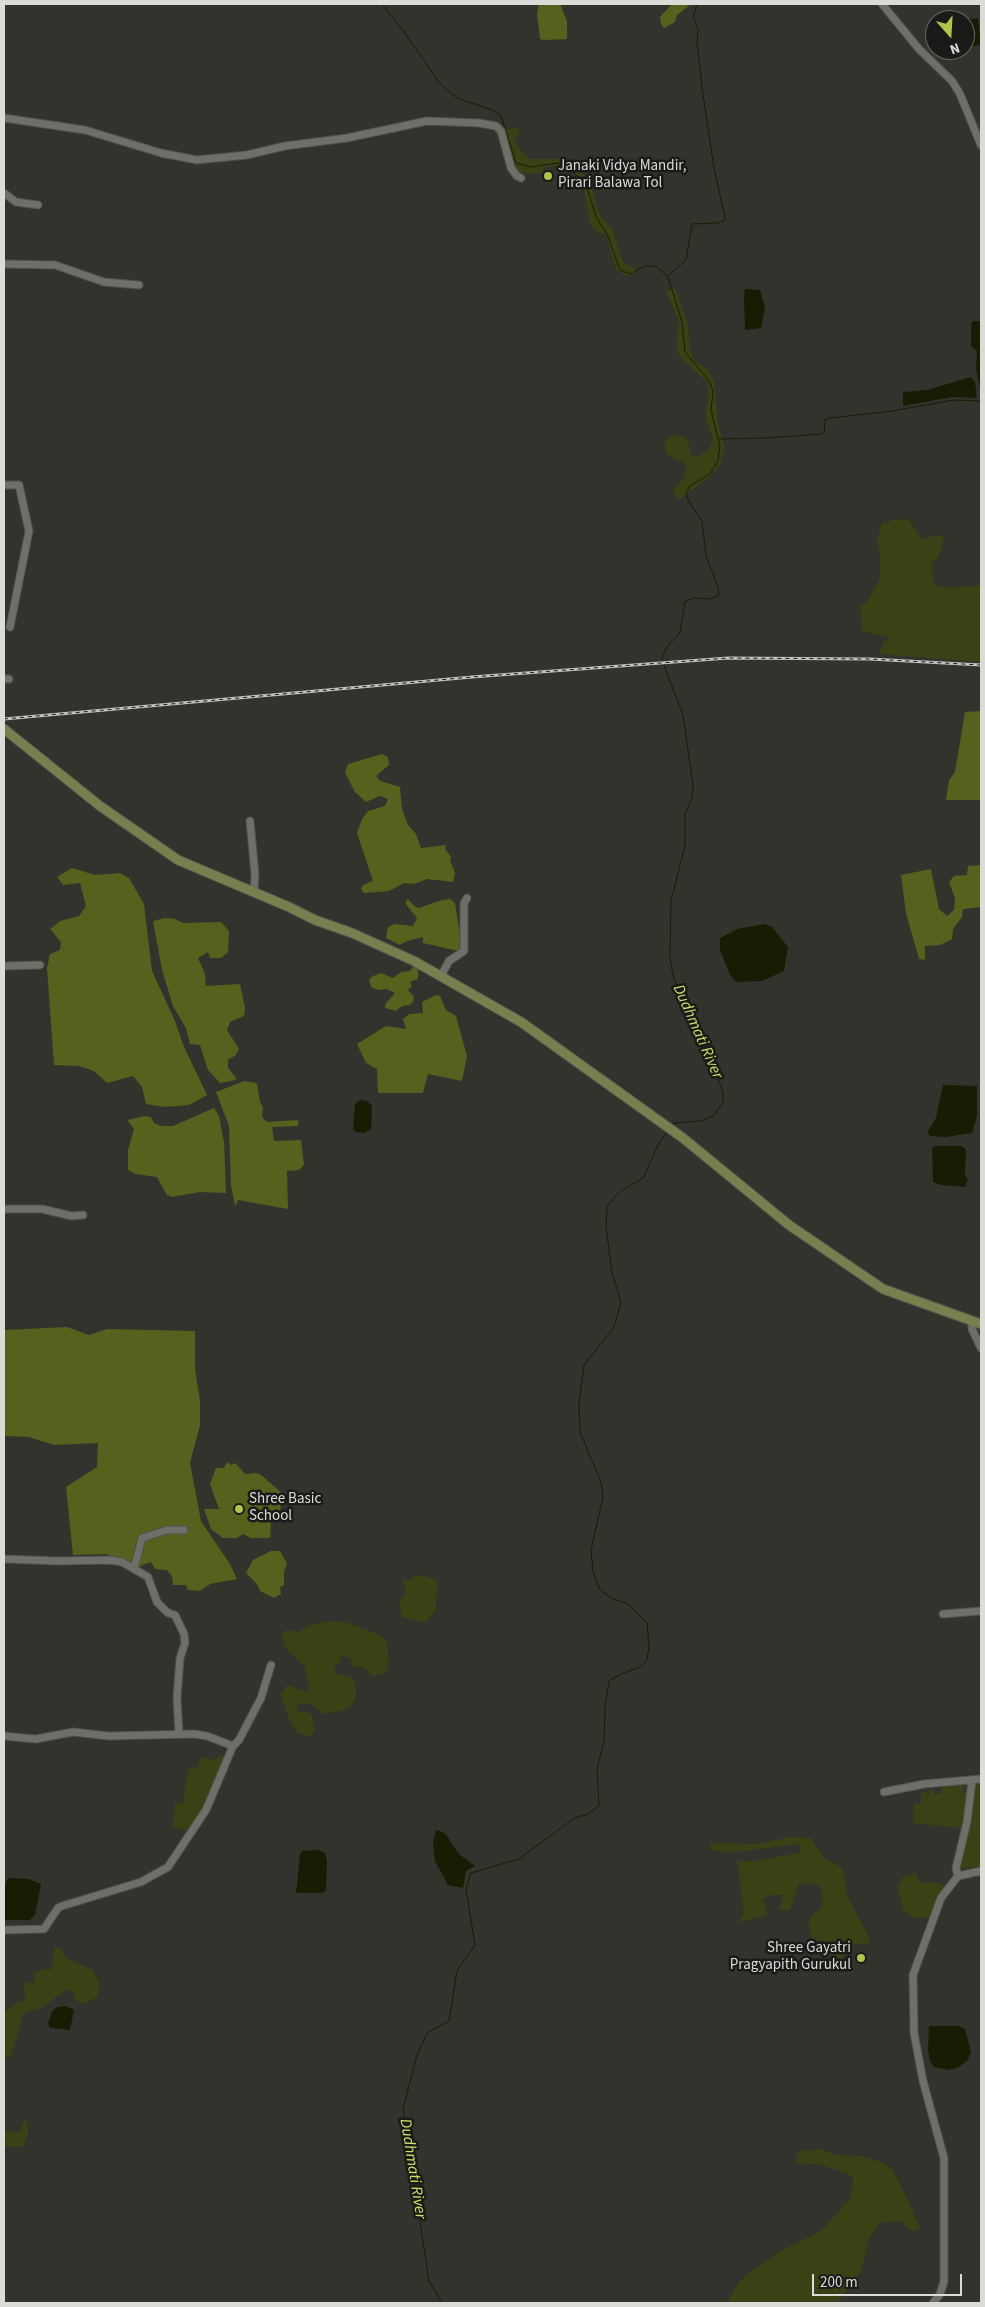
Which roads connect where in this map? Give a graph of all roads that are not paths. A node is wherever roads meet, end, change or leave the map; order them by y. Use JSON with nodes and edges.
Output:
{"nodes":[{"id":1,"x":882,"y":4,"type":"edge"},
{"id":2,"x":4,"y":118,"type":"edge"},
{"id":3,"x":981,"y":145,"type":"edge"},
{"id":4,"x":522,"y":178,"type":"dead end"},
{"id":5,"x":4,"y":193,"type":"edge"},
{"id":6,"x":38,"y":206,"type":"dead end"},
{"id":7,"x":4,"y":264,"type":"edge"},
{"id":8,"x":139,"y":285,"type":"dead end"},
{"id":9,"x":4,"y":485,"type":"edge"},
{"id":10,"x":10,"y":627,"type":"dead end"},
{"id":11,"x":4,"y":729,"type":"edge"},
{"id":12,"x":250,"y":821,"type":"dead end"},
{"id":13,"x":254,"y":892,"type":"junction"},
{"id":14,"x":467,"y":898,"type":"dead end"},
{"id":15,"x":40,"y":965,"type":"dead end"},
{"id":16,"x":4,"y":966,"type":"edge"},
{"id":17,"x":441,"y":976,"type":"junction"},
{"id":18,"x":4,"y":1209,"type":"edge"},
{"id":19,"x":83,"y":1215,"type":"dead end"},
{"id":20,"x":977,"y":1322,"type":"edge"},
{"id":21,"x":981,"y":1348,"type":"edge"},
{"id":22,"x":184,"y":1530,"type":"dead end"},
{"id":23,"x":4,"y":1559,"type":"edge"},
{"id":24,"x":134,"y":1569,"type":"junction"},
{"id":25,"x":981,"y":1612,"type":"edge"},
{"id":26,"x":943,"y":1614,"type":"dead end"},
{"id":27,"x":271,"y":1665,"type":"dead end"},
{"id":28,"x":179,"y":1733,"type":"junction"},
{"id":29,"x":4,"y":1736,"type":"edge"},
{"id":30,"x":233,"y":1746,"type":"junction"},
{"id":31,"x":981,"y":1779,"type":"edge"},
{"id":32,"x":972,"y":1781,"type":"junction"},
{"id":33,"x":884,"y":1792,"type":"dead end"},
{"id":34,"x":981,"y":1871,"type":"edge"},
{"id":35,"x":958,"y":1876,"type":"junction"},
{"id":36,"x":4,"y":1930,"type":"edge"},
{"id":37,"x":933,"y":2303,"type":"edge"}],
"edges":[{"from":1,"to":3,"type":"street"},
{"from":2,"to":4,"type":"street"},
{"from":5,"to":6,"type":"street"},
{"from":7,"to":8,"type":"street"},
{"from":9,"to":10,"type":"street"},
{"from":11,"to":13,"type":"main road"},
{"from":12,"to":13,"type":"street"},
{"from":13,"to":17,"type":"main road"},
{"from":14,"to":17,"type":"street"},
{"from":15,"to":16,"type":"street"},
{"from":17,"to":20,"type":"main road"},
{"from":18,"to":19,"type":"street"},
{"from":20,"to":21,"type":"street"},
{"from":22,"to":24,"type":"street"},
{"from":23,"to":24,"type":"street"},
{"from":24,"to":28,"type":"street"},
{"from":25,"to":26,"type":"street"},
{"from":27,"to":30,"type":"street"},
{"from":28,"to":29,"type":"street"},
{"from":28,"to":30,"type":"street"},
{"from":30,"to":36,"type":"street"},
{"from":31,"to":32,"type":"street"},
{"from":32,"to":33,"type":"street"},
{"from":32,"to":35,"type":"street"},
{"from":34,"to":35,"type":"street"},
{"from":35,"to":37,"type":"street"}]}
